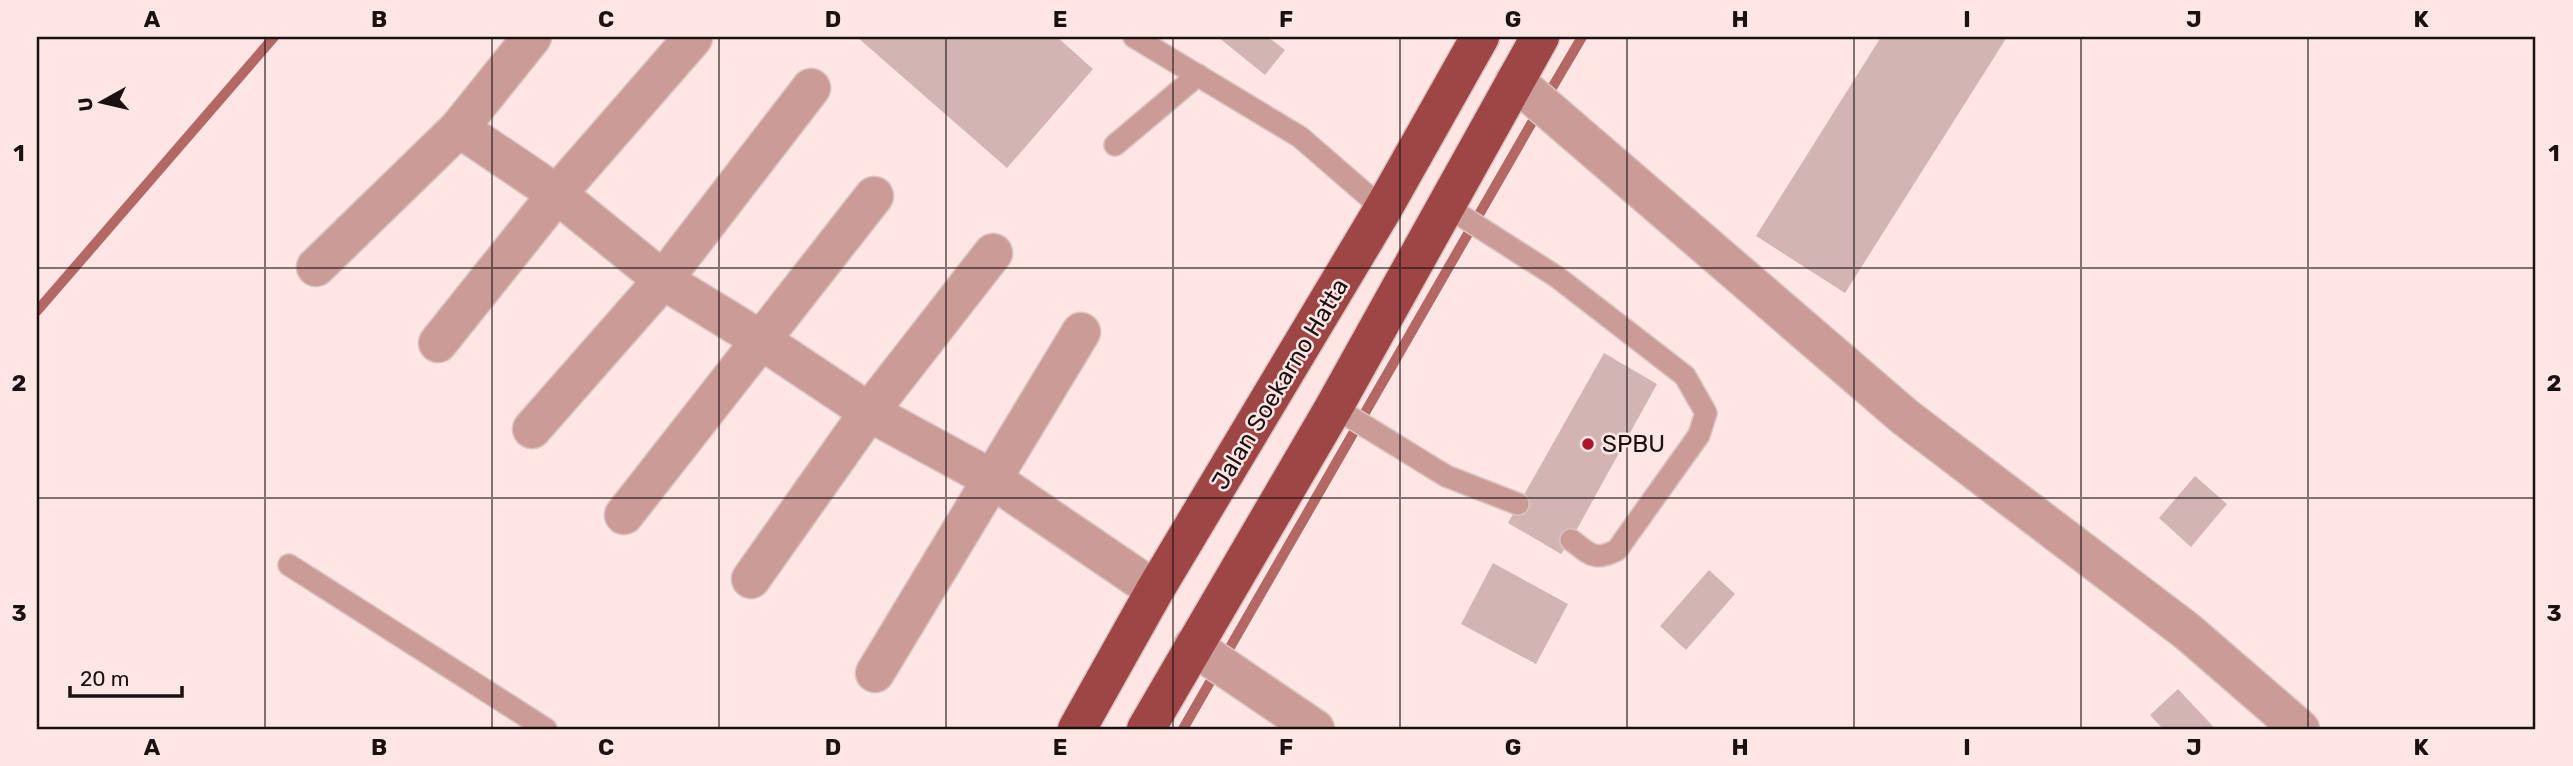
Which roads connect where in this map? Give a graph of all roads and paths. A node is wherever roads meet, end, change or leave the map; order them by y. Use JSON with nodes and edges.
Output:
{"nodes":[{"id":1,"x":532,"y":37,"type":"edge"},
{"id":2,"x":1134,"y":37,"type":"edge"},
{"id":3,"x":1480,"y":37,"type":"edge"},
{"id":4,"x":1540,"y":37,"type":"edge"},
{"id":5,"x":693,"y":38,"type":"edge"},
{"id":6,"x":1198,"y":75,"type":"junction"},
{"id":7,"x":811,"y":88,"type":"dead end"},
{"id":8,"x":1523,"y":88,"type":"junction"},
{"id":9,"x":459,"y":128,"type":"junction"},
{"id":10,"x":1115,"y":145,"type":"dead end"},
{"id":11,"x":557,"y":194,"type":"junction"},
{"id":12,"x":874,"y":196,"type":"dead end"},
{"id":13,"x":1446,"y":206,"type":"junction"},
{"id":14,"x":1383,"y":209,"type":"junction"},
{"id":15,"x":993,"y":253,"type":"dead end"},
{"id":16,"x":316,"y":267,"type":"dead end"},
{"id":17,"x":663,"y":279,"type":"junction"},
{"id":18,"x":1081,"y":332,"type":"dead end"},
{"id":19,"x":761,"y":340,"type":"junction"},
{"id":20,"x":438,"y":343,"type":"dead end"},
{"id":21,"x":1334,"y":407,"type":"junction"},
{"id":22,"x":869,"y":411,"type":"junction"},
{"id":23,"x":532,"y":429,"type":"dead end"},
{"id":24,"x":1004,"y":488,"type":"junction"},
{"id":25,"x":1518,"y":504,"type":"dead end"},
{"id":26,"x":624,"y":515,"type":"dead end"},
{"id":27,"x":1571,"y":540,"type":"dead end"},
{"id":28,"x":289,"y":565,"type":"dead end"},
{"id":29,"x":751,"y":579,"type":"dead end"},
{"id":30,"x":1155,"y":590,"type":"junction"},
{"id":31,"x":1202,"y":651,"type":"junction"},
{"id":32,"x":875,"y":673,"type":"dead end"},
{"id":33,"x":546,"y":729,"type":"edge"},
{"id":34,"x":1077,"y":729,"type":"edge"},
{"id":35,"x":1146,"y":729,"type":"edge"},
{"id":36,"x":1315,"y":729,"type":"edge"},
{"id":37,"x":2300,"y":729,"type":"edge"}],
"edges":[{"from":1,"to":9,"type":"street"},
{"from":2,"to":6,"type":"lane"},
{"from":3,"to":14,"type":"highway","name":"Jalan Soekarno Hatta"},
{"from":4,"to":8,"type":"highway"},
{"from":5,"to":11,"type":"street"},
{"from":6,"to":10,"type":"lane"},
{"from":6,"to":14,"type":"lane"},
{"from":7,"to":17,"type":"street"},
{"from":8,"to":13,"type":"highway"},
{"from":8,"to":37,"type":"street"},
{"from":9,"to":11,"type":"street"},
{"from":9,"to":16,"type":"street"},
{"from":11,"to":17,"type":"street"},
{"from":11,"to":20,"type":"street"},
{"from":12,"to":19,"type":"street"},
{"from":13,"to":21,"type":"highway"},
{"from":13,"to":27,"type":"lane"},
{"from":14,"to":30,"type":"highway","name":"Jalan Soekarno Hatta"},
{"from":15,"to":22,"type":"street"},
{"from":17,"to":19,"type":"street"},
{"from":17,"to":23,"type":"street"},
{"from":18,"to":24,"type":"street"},
{"from":19,"to":22,"type":"street"},
{"from":19,"to":26,"type":"street"},
{"from":21,"to":25,"type":"lane"},
{"from":21,"to":31,"type":"highway"},
{"from":22,"to":24,"type":"street"},
{"from":22,"to":29,"type":"street"},
{"from":24,"to":30,"type":"street"},
{"from":24,"to":32,"type":"street"},
{"from":28,"to":33,"type":"lane"},
{"from":30,"to":34,"type":"highway","name":"Jalan Soekarno Hatta"},
{"from":31,"to":35,"type":"highway"},
{"from":31,"to":36,"type":"street"}]}
